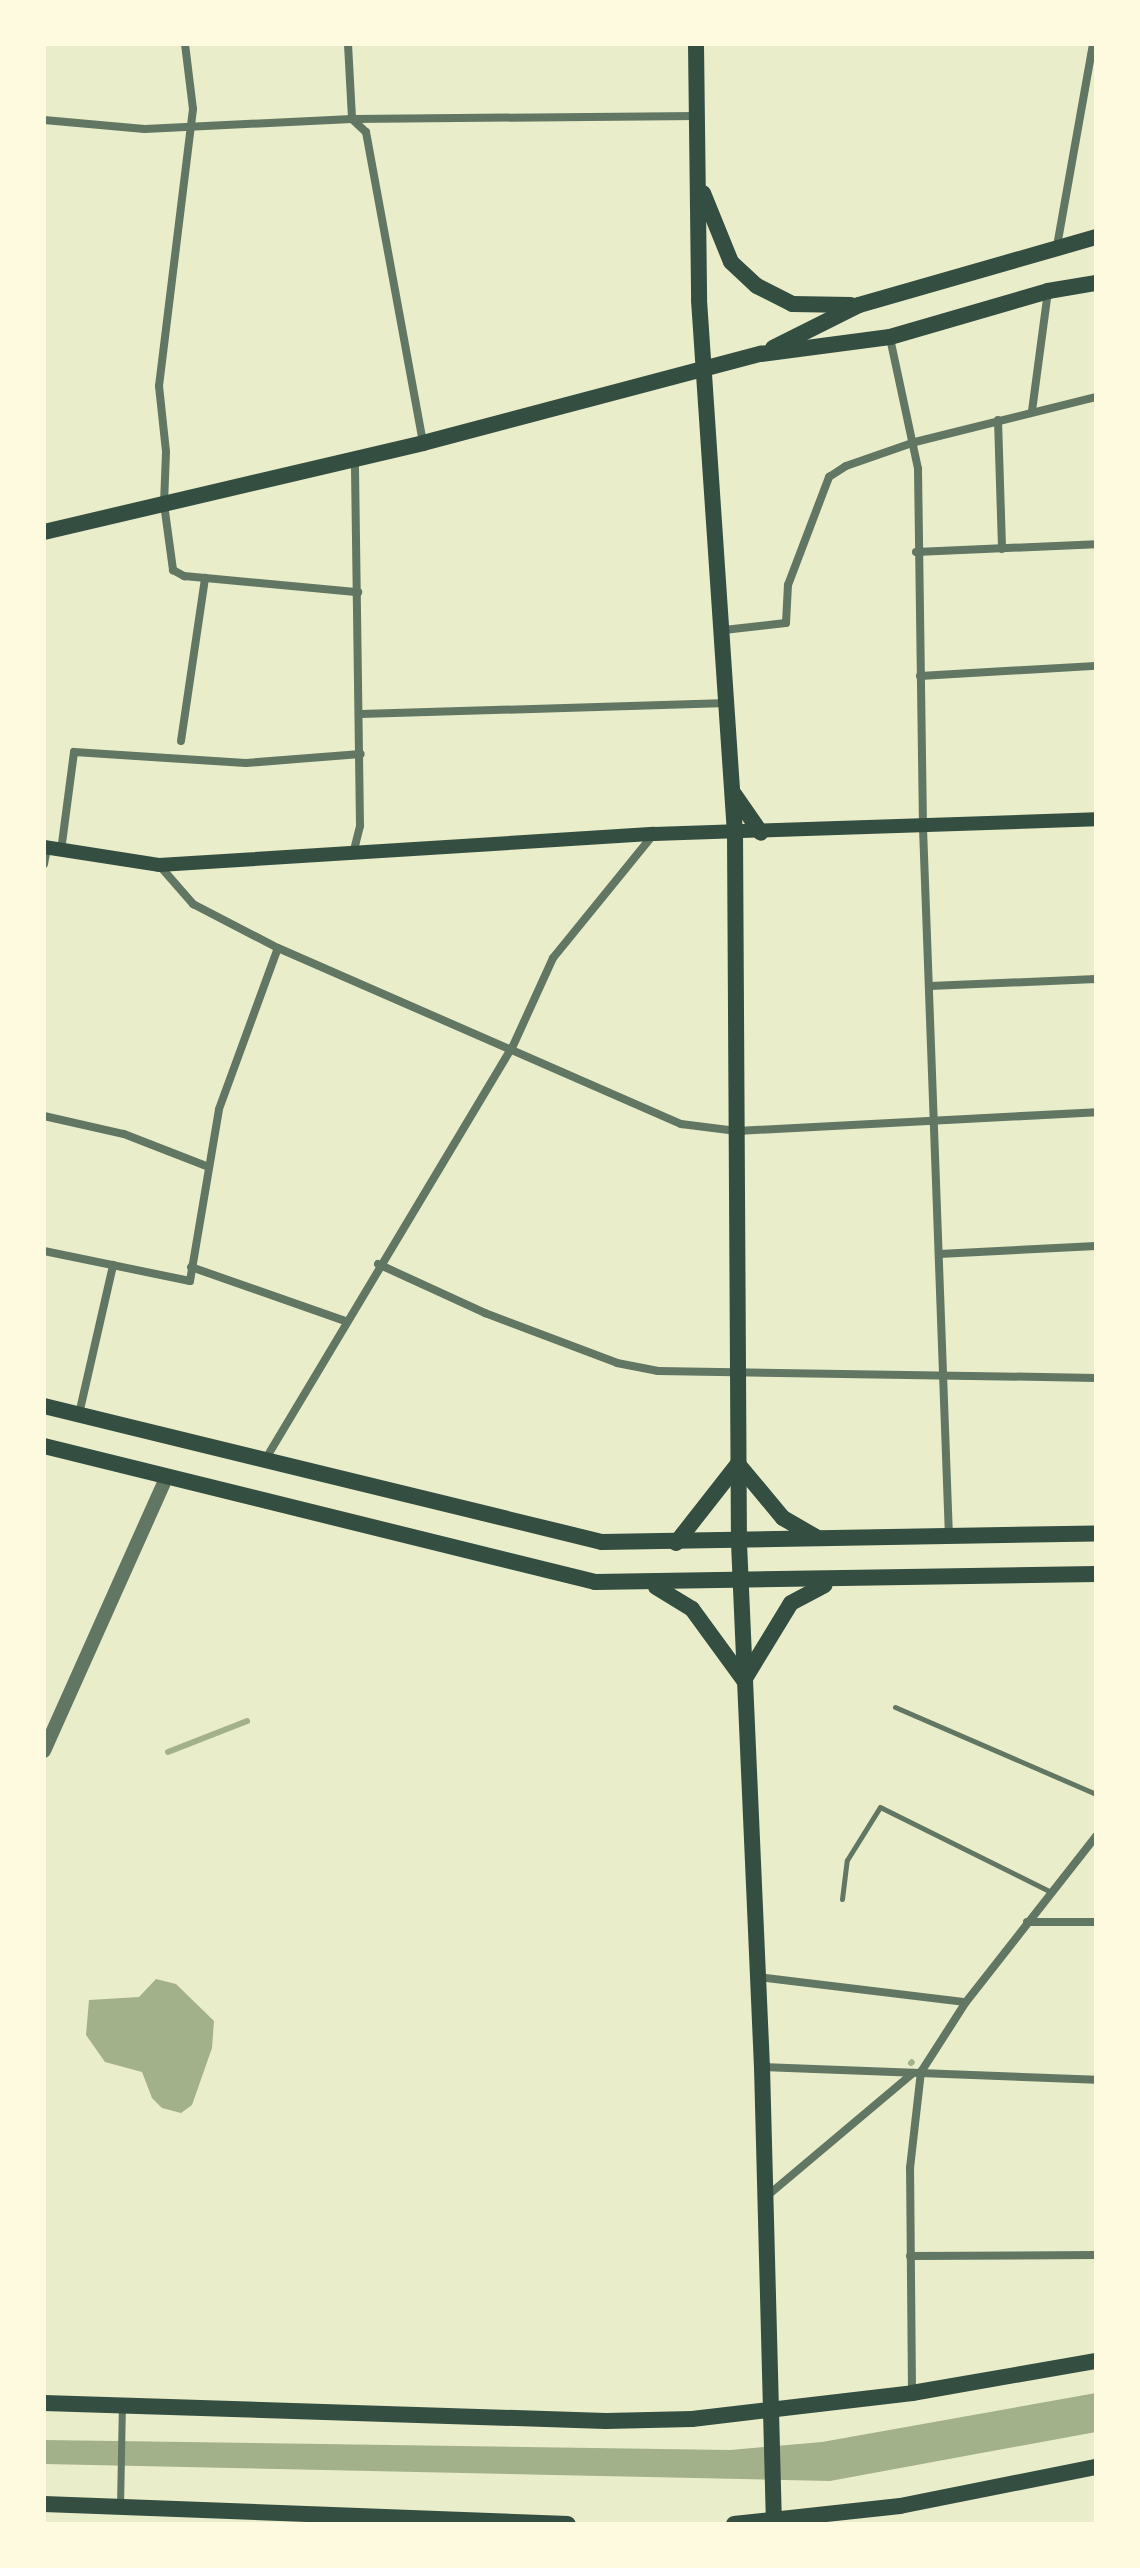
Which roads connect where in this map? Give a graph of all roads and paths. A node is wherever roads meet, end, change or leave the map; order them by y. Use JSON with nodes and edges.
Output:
{"nodes":[{"id":1,"x":185,"y":44,"type":"edge"},
{"id":2,"x":348,"y":44,"type":"edge"},
{"id":3,"x":696,"y":44,"type":"edge"},
{"id":4,"x":1093,"y":44,"type":"edge"},
{"id":5,"x":697,"y":116,"type":"junction"},
{"id":6,"x":352,"y":119,"type":"junction"},
{"id":7,"x":44,"y":120,"type":"edge"},
{"id":8,"x":191,"y":127,"type":"junction"},
{"id":9,"x":698,"y":180,"type":"junction"},
{"id":10,"x":1096,"y":237,"type":"edge"},
{"id":11,"x":1057,"y":246,"type":"junction"},
{"id":12,"x":1096,"y":283,"type":"edge"},
{"id":13,"x":1048,"y":291,"type":"junction"},
{"id":14,"x":859,"y":305,"type":"junction"},
{"id":15,"x":890,"y":337,"type":"junction"},
{"id":16,"x":761,"y":354,"type":"junction"},
{"id":17,"x":705,"y":367,"type":"junction"},
{"id":18,"x":1096,"y":397,"type":"edge"},
{"id":19,"x":1032,"y":411,"type":"junction"},
{"id":20,"x":998,"y":420,"type":"junction"},
{"id":21,"x":915,"y":442,"type":"junction"},
{"id":22,"x":423,"y":443,"type":"junction"},
{"id":23,"x":355,"y":460,"type":"junction"},
{"id":24,"x":164,"y":504,"type":"junction"},
{"id":25,"x":44,"y":532,"type":"edge"},
{"id":26,"x":1096,"y":544,"type":"edge"},
{"id":27,"x":1002,"y":549,"type":"junction"},
{"id":28,"x":916,"y":552,"type":"junction"},
{"id":29,"x":205,"y":578,"type":"junction"},
{"id":30,"x":358,"y":592,"type":"junction"},
{"id":31,"x":724,"y":630,"type":"junction"},
{"id":32,"x":1096,"y":666,"type":"edge"},
{"id":33,"x":920,"y":676,"type":"junction"},
{"id":34,"x":729,"y":703,"type":"junction"},
{"id":35,"x":361,"y":714,"type":"junction"},
{"id":36,"x":181,"y":741,"type":"dead end"},
{"id":37,"x":361,"y":754,"type":"junction"},
{"id":38,"x":733,"y":792,"type":"junction"},
{"id":39,"x":1096,"y":819,"type":"edge"},
{"id":40,"x":923,"y":828,"type":"junction"},
{"id":41,"x":735,"y":833,"type":"junction"},
{"id":42,"x":761,"y":833,"type":"junction"},
{"id":43,"x":654,"y":834,"type":"junction"},
{"id":44,"x":51,"y":848,"type":"edge"},
{"id":45,"x":352,"y":854,"type":"junction"},
{"id":46,"x":44,"y":864,"type":"edge"},
{"id":47,"x":159,"y":865,"type":"junction"},
{"id":48,"x":278,"y":948,"type":"junction"},
{"id":49,"x":1096,"y":979,"type":"edge"},
{"id":50,"x":930,"y":986,"type":"junction"},
{"id":51,"x":512,"y":1048,"type":"junction"},
{"id":52,"x":1096,"y":1112,"type":"edge"},
{"id":53,"x":44,"y":1116,"type":"edge"},
{"id":54,"x":934,"y":1120,"type":"junction"},
{"id":55,"x":737,"y":1131,"type":"junction"},
{"id":56,"x":209,"y":1167,"type":"junction"},
{"id":57,"x":1096,"y":1246,"type":"edge"},
{"id":58,"x":44,"y":1251,"type":"edge"},
{"id":59,"x":939,"y":1254,"type":"junction"},
{"id":60,"x":378,"y":1264,"type":"junction"},
{"id":61,"x":113,"y":1265,"type":"junction"},
{"id":62,"x":191,"y":1267,"type":"junction"},
{"id":63,"x":345,"y":1321,"type":"junction"},
{"id":64,"x":738,"y":1370,"type":"junction"},
{"id":65,"x":942,"y":1377,"type":"junction"},
{"id":66,"x":1096,"y":1378,"type":"edge"},
{"id":67,"x":44,"y":1406,"type":"edge"},
{"id":68,"x":79,"y":1414,"type":"junction"},
{"id":69,"x":44,"y":1446,"type":"edge"},
{"id":70,"x":264,"y":1461,"type":"junction"},
{"id":71,"x":738,"y":1464,"type":"junction"},
{"id":72,"x":167,"y":1476,"type":"junction"},
{"id":73,"x":1096,"y":1533,"type":"edge"},
{"id":74,"x":949,"y":1537,"type":"junction"},
{"id":75,"x":825,"y":1541,"type":"junction"},
{"id":76,"x":676,"y":1543,"type":"junction"},
{"id":77,"x":739,"y":1543,"type":"junction"},
{"id":78,"x":1096,"y":1574,"type":"edge"},
{"id":79,"x":837,"y":1581,"type":"junction"},
{"id":80,"x":649,"y":1584,"type":"junction"},
{"id":81,"x":740,"y":1584,"type":"junction"},
{"id":82,"x":744,"y":1680,"type":"junction"},
{"id":83,"x":895,"y":1707,"type":"dead end"},
{"id":84,"x":44,"y":1751,"type":"edge"},
{"id":85,"x":1096,"y":1794,"type":"edge"},
{"id":86,"x":1096,"y":1836,"type":"edge"},
{"id":87,"x":1051,"y":1892,"type":"junction"},
{"id":88,"x":842,"y":1899,"type":"dead end"},
{"id":89,"x":1027,"y":1922,"type":"junction"},
{"id":90,"x":1096,"y":1922,"type":"edge"},
{"id":91,"x":758,"y":1977,"type":"junction"},
{"id":92,"x":966,"y":2002,"type":"junction"},
{"id":93,"x":762,"y":2067,"type":"junction"},
{"id":94,"x":917,"y":2072,"type":"junction"},
{"id":95,"x":1096,"y":2080,"type":"edge"},
{"id":96,"x":764,"y":2198,"type":"junction"},
{"id":97,"x":1096,"y":2255,"type":"edge"},
{"id":98,"x":910,"y":2256,"type":"junction"},
{"id":99,"x":1096,"y":2361,"type":"edge"},
{"id":100,"x":912,"y":2393,"type":"junction"},
{"id":101,"x":44,"y":2403,"type":"edge"},
{"id":102,"x":122,"y":2411,"type":"junction"},
{"id":103,"x":772,"y":2419,"type":"junction"},
{"id":104,"x":1096,"y":2467,"type":"edge"},
{"id":105,"x":120,"y":2500,"type":"junction"},
{"id":106,"x":44,"y":2504,"type":"edge"},
{"id":107,"x":284,"y":2517,"type":"edge"},
{"id":108,"x":773,"y":2519,"type":"edge"},
{"id":109,"x":568,"y":2524,"type":"edge"},
{"id":110,"x":734,"y":2524,"type":"edge"}],
"edges":[{"from":1,"to":8,"type":"street"},
{"from":2,"to":6,"type":"street"},
{"from":3,"to":5,"type":"main road"},
{"from":4,"to":11,"type":"street"},
{"from":5,"to":6,"type":"street"},
{"from":5,"to":9,"type":"main road"},
{"from":6,"to":8,"type":"street"},
{"from":6,"to":22,"type":"street"},
{"from":7,"to":8,"type":"street"},
{"from":8,"to":24,"type":"street"},
{"from":9,"to":14,"type":"main road"},
{"from":9,"to":17,"type":"main road"},
{"from":10,"to":11,"type":"main road"},
{"from":11,"to":14,"type":"main road"},
{"from":12,"to":13,"type":"main road"},
{"from":13,"to":15,"type":"main road"},
{"from":13,"to":19,"type":"street"},
{"from":14,"to":16,"type":"main road"},
{"from":15,"to":16,"type":"main road"},
{"from":15,"to":21,"type":"street"},
{"from":16,"to":17,"type":"main road"},
{"from":17,"to":22,"type":"main road"},
{"from":17,"to":31,"type":"main road"},
{"from":18,"to":19,"type":"street"},
{"from":19,"to":20,"type":"street"},
{"from":20,"to":21,"type":"street"},
{"from":20,"to":27,"type":"street"},
{"from":21,"to":28,"type":"street"},
{"from":21,"to":31,"type":"street"},
{"from":22,"to":23,"type":"main road"},
{"from":23,"to":24,"type":"main road"},
{"from":23,"to":30,"type":"street"},
{"from":24,"to":25,"type":"main road"},
{"from":24,"to":29,"type":"street"},
{"from":26,"to":27,"type":"street"},
{"from":27,"to":28,"type":"street"},
{"from":28,"to":33,"type":"street"},
{"from":29,"to":30,"type":"street"},
{"from":29,"to":36,"type":"street"},
{"from":30,"to":35,"type":"street"},
{"from":31,"to":34,"type":"main road"},
{"from":32,"to":33,"type":"street"},
{"from":33,"to":40,"type":"street"},
{"from":34,"to":35,"type":"street"},
{"from":34,"to":38,"type":"main road"},
{"from":35,"to":37,"type":"street"},
{"from":37,"to":44,"type":"street"},
{"from":37,"to":45,"type":"street"},
{"from":38,"to":41,"type":"main road"},
{"from":38,"to":42,"type":"main road"},
{"from":39,"to":40,"type":"main road"},
{"from":40,"to":42,"type":"main road"},
{"from":40,"to":50,"type":"street"},
{"from":41,"to":42,"type":"main road"},
{"from":41,"to":43,"type":"main road"},
{"from":41,"to":55,"type":"main road"},
{"from":43,"to":45,"type":"main road"},
{"from":43,"to":51,"type":"street"},
{"from":44,"to":46,"type":"street"},
{"from":44,"to":47,"type":"main road"},
{"from":45,"to":47,"type":"main road"},
{"from":47,"to":48,"type":"street"},
{"from":48,"to":51,"type":"street"},
{"from":48,"to":56,"type":"street"},
{"from":49,"to":50,"type":"street"},
{"from":50,"to":54,"type":"street"},
{"from":51,"to":55,"type":"street"},
{"from":51,"to":60,"type":"street"},
{"from":52,"to":54,"type":"street"},
{"from":53,"to":56,"type":"street"},
{"from":54,"to":55,"type":"street"},
{"from":54,"to":59,"type":"street"},
{"from":55,"to":64,"type":"main road"},
{"from":56,"to":62,"type":"street"},
{"from":57,"to":59,"type":"street"},
{"from":58,"to":61,"type":"street"},
{"from":59,"to":65,"type":"street"},
{"from":60,"to":63,"type":"street"},
{"from":60,"to":64,"type":"street"},
{"from":61,"to":62,"type":"street"},
{"from":61,"to":68,"type":"street"},
{"from":62,"to":63,"type":"street"},
{"from":63,"to":70,"type":"street"},
{"from":64,"to":65,"type":"street"},
{"from":64,"to":71,"type":"main road"},
{"from":65,"to":66,"type":"street"},
{"from":65,"to":74,"type":"street"},
{"from":67,"to":68,"type":"main road"},
{"from":68,"to":70,"type":"main road"},
{"from":69,"to":72,"type":"main road"},
{"from":70,"to":76,"type":"main road"},
{"from":71,"to":75,"type":"main road"},
{"from":71,"to":76,"type":"main road"},
{"from":71,"to":77,"type":"main road"},
{"from":72,"to":80,"type":"main road"},
{"from":72,"to":84,"type":"street"},
{"from":73,"to":74,"type":"main road"},
{"from":74,"to":75,"type":"main road"},
{"from":75,"to":77,"type":"main road"},
{"from":76,"to":77,"type":"main road"},
{"from":77,"to":81,"type":"main road"},
{"from":78,"to":79,"type":"main road"},
{"from":79,"to":81,"type":"main road"},
{"from":79,"to":82,"type":"main road"},
{"from":80,"to":81,"type":"main road"},
{"from":80,"to":82,"type":"main road"},
{"from":81,"to":82,"type":"main road"},
{"from":82,"to":91,"type":"main road"},
{"from":83,"to":85,"type":"lane"},
{"from":86,"to":87,"type":"street"},
{"from":87,"to":88,"type":"lane"},
{"from":87,"to":89,"type":"street"},
{"from":89,"to":90,"type":"street"},
{"from":89,"to":92,"type":"street"},
{"from":91,"to":92,"type":"street"},
{"from":91,"to":93,"type":"main road"},
{"from":92,"to":94,"type":"street"},
{"from":93,"to":94,"type":"street"},
{"from":93,"to":96,"type":"main road"},
{"from":94,"to":95,"type":"street"},
{"from":94,"to":96,"type":"street"},
{"from":94,"to":98,"type":"street"},
{"from":96,"to":103,"type":"main road"},
{"from":97,"to":98,"type":"street"},
{"from":98,"to":100,"type":"street"},
{"from":99,"to":100,"type":"main road"},
{"from":100,"to":103,"type":"main road"},
{"from":101,"to":102,"type":"main road"},
{"from":102,"to":103,"type":"main road"},
{"from":102,"to":105,"type":"street"},
{"from":103,"to":108,"type":"main road"},
{"from":104,"to":108,"type":"main road"},
{"from":105,"to":106,"type":"main road"},
{"from":105,"to":107,"type":"main road"},
{"from":107,"to":109,"type":"main road"},
{"from":108,"to":110,"type":"main road"}]}
